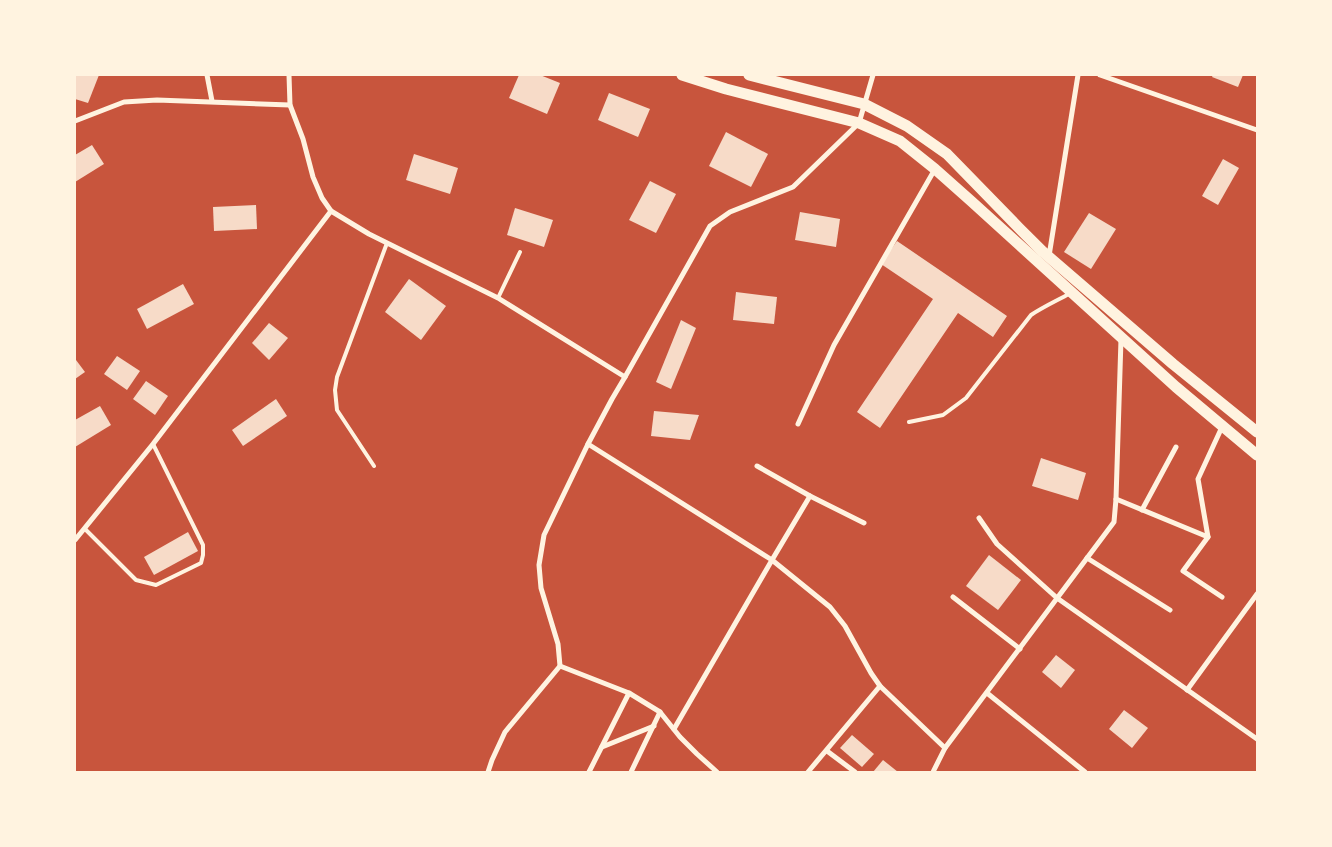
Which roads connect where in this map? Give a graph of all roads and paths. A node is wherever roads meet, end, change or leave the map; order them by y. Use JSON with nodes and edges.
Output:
{"nodes":[{"id":1,"x":207,"y":75,"type":"edge"},
{"id":2,"x":289,"y":75,"type":"edge"},
{"id":3,"x":682,"y":75,"type":"edge"},
{"id":4,"x":749,"y":75,"type":"edge"},
{"id":5,"x":873,"y":75,"type":"edge"},
{"id":6,"x":1078,"y":75,"type":"edge"},
{"id":7,"x":1100,"y":75,"type":"edge"},
{"id":8,"x":212,"y":101,"type":"junction"},
{"id":9,"x":290,"y":104,"type":"junction"},
{"id":10,"x":864,"y":104,"type":"junction"},
{"id":11,"x":75,"y":121,"type":"edge"},
{"id":12,"x":859,"y":123,"type":"junction"},
{"id":13,"x":1257,"y":130,"type":"edge"},
{"id":14,"x":935,"y":169,"type":"junction"},
{"id":15,"x":331,"y":211,"type":"junction"},
{"id":16,"x":384,"y":242,"type":"junction"},
{"id":17,"x":520,"y":252,"type":"dead end"},
{"id":18,"x":1045,"y":257,"type":"junction"},
{"id":19,"x":1083,"y":286,"type":"junction"},
{"id":20,"x":1072,"y":292,"type":"junction"},
{"id":21,"x":498,"y":298,"type":"junction"},
{"id":22,"x":1127,"y":324,"type":"junction"},
{"id":23,"x":1121,"y":338,"type":"junction"},
{"id":24,"x":625,"y":377,"type":"junction"},
{"id":25,"x":909,"y":422,"type":"dead end"},
{"id":26,"x":798,"y":424,"type":"dead end"},
{"id":27,"x":1222,"y":426,"type":"junction"},
{"id":28,"x":1257,"y":432,"type":"edge"},
{"id":29,"x":153,"y":444,"type":"junction"},
{"id":30,"x":588,"y":444,"type":"junction"},
{"id":31,"x":1176,"y":447,"type":"dead end"},
{"id":32,"x":1257,"y":455,"type":"edge"},
{"id":33,"x":374,"y":466,"type":"dead end"},
{"id":34,"x":757,"y":466,"type":"dead end"},
{"id":35,"x":810,"y":496,"type":"junction"},
{"id":36,"x":1116,"y":499,"type":"junction"},
{"id":37,"x":1142,"y":510,"type":"junction"},
{"id":38,"x":979,"y":518,"type":"dead end"},
{"id":39,"x":864,"y":523,"type":"dead end"},
{"id":40,"x":85,"y":529,"type":"junction"},
{"id":41,"x":1208,"y":537,"type":"junction"},
{"id":42,"x":75,"y":540,"type":"edge"},
{"id":43,"x":1087,"y":558,"type":"junction"},
{"id":44,"x":772,"y":560,"type":"junction"},
{"id":45,"x":1257,"y":594,"type":"edge"},
{"id":46,"x":953,"y":597,"type":"dead end"},
{"id":47,"x":1222,"y":597,"type":"dead end"},
{"id":48,"x":1057,"y":598,"type":"junction"},
{"id":49,"x":1170,"y":610,"type":"dead end"},
{"id":50,"x":1020,"y":649,"type":"junction"},
{"id":51,"x":560,"y":666,"type":"junction"},
{"id":52,"x":880,"y":686,"type":"junction"},
{"id":53,"x":1187,"y":690,"type":"junction"},
{"id":54,"x":629,"y":693,"type":"junction"},
{"id":55,"x":987,"y":693,"type":"junction"},
{"id":56,"x":660,"y":712,"type":"junction"},
{"id":57,"x":654,"y":726,"type":"junction"},
{"id":58,"x":674,"y":729,"type":"junction"},
{"id":59,"x":1257,"y":738,"type":"edge"},
{"id":60,"x":602,"y":747,"type":"junction"},
{"id":61,"x":945,"y":748,"type":"junction"},
{"id":62,"x":826,"y":751,"type":"junction"},
{"id":63,"x":488,"y":772,"type":"edge"},
{"id":64,"x":589,"y":772,"type":"edge"},
{"id":65,"x":631,"y":772,"type":"edge"},
{"id":66,"x":717,"y":772,"type":"edge"},
{"id":67,"x":808,"y":772,"type":"edge"},
{"id":68,"x":855,"y":772,"type":"edge"},
{"id":69,"x":933,"y":772,"type":"edge"},
{"id":70,"x":1086,"y":772,"type":"edge"}],
"edges":[{"from":1,"to":8,"type":"street"},
{"from":2,"to":9,"type":"street"},
{"from":3,"to":12,"type":"main road"},
{"from":4,"to":10,"type":"main road"},
{"from":5,"to":10,"type":"street"},
{"from":6,"to":18,"type":"street"},
{"from":7,"to":13,"type":"street"},
{"from":8,"to":9,"type":"street"},
{"from":8,"to":11,"type":"street"},
{"from":9,"to":15,"type":"street"},
{"from":10,"to":12,"type":"street"},
{"from":10,"to":18,"type":"main road"},
{"from":12,"to":14,"type":"main road"},
{"from":12,"to":24,"type":"street"},
{"from":14,"to":18,"type":"main road"},
{"from":14,"to":26,"type":"street"},
{"from":15,"to":16,"type":"street"},
{"from":15,"to":29,"type":"street"},
{"from":16,"to":21,"type":"street"},
{"from":16,"to":33,"type":"lane"},
{"from":17,"to":21,"type":"lane"},
{"from":18,"to":19,"type":"main road"},
{"from":18,"to":20,"type":"main road"},
{"from":19,"to":20,"type":"lane"},
{"from":19,"to":22,"type":"main road"},
{"from":20,"to":23,"type":"main road"},
{"from":20,"to":25,"type":"lane"},
{"from":21,"to":24,"type":"street"},
{"from":22,"to":23,"type":"street"},
{"from":22,"to":28,"type":"main road"},
{"from":23,"to":27,"type":"main road"},
{"from":23,"to":36,"type":"street"},
{"from":24,"to":30,"type":"street"},
{"from":27,"to":32,"type":"main road"},
{"from":27,"to":41,"type":"street"},
{"from":29,"to":40,"type":"street"},
{"from":29,"to":40,"type":"lane"},
{"from":30,"to":44,"type":"street"},
{"from":30,"to":51,"type":"street"},
{"from":31,"to":37,"type":"street"},
{"from":34,"to":35,"type":"street"},
{"from":35,"to":39,"type":"street"},
{"from":35,"to":44,"type":"street"},
{"from":36,"to":37,"type":"street"},
{"from":36,"to":43,"type":"street"},
{"from":37,"to":41,"type":"street"},
{"from":38,"to":48,"type":"street"},
{"from":40,"to":42,"type":"street"},
{"from":41,"to":47,"type":"street"},
{"from":43,"to":48,"type":"street"},
{"from":43,"to":49,"type":"street"},
{"from":44,"to":52,"type":"street"},
{"from":44,"to":58,"type":"street"},
{"from":45,"to":53,"type":"street"},
{"from":46,"to":50,"type":"street"},
{"from":48,"to":50,"type":"street"},
{"from":48,"to":53,"type":"street"},
{"from":50,"to":55,"type":"street"},
{"from":51,"to":54,"type":"street"},
{"from":51,"to":63,"type":"street"},
{"from":52,"to":61,"type":"street"},
{"from":52,"to":62,"type":"street"},
{"from":53,"to":59,"type":"street"},
{"from":54,"to":56,"type":"street"},
{"from":54,"to":60,"type":"street"},
{"from":55,"to":61,"type":"street"},
{"from":55,"to":70,"type":"street"},
{"from":56,"to":57,"type":"street"},
{"from":56,"to":58,"type":"street"},
{"from":57,"to":60,"type":"street"},
{"from":57,"to":65,"type":"street"},
{"from":58,"to":66,"type":"street"},
{"from":60,"to":64,"type":"street"},
{"from":61,"to":69,"type":"street"},
{"from":62,"to":67,"type":"street"},
{"from":62,"to":68,"type":"street"}]}
